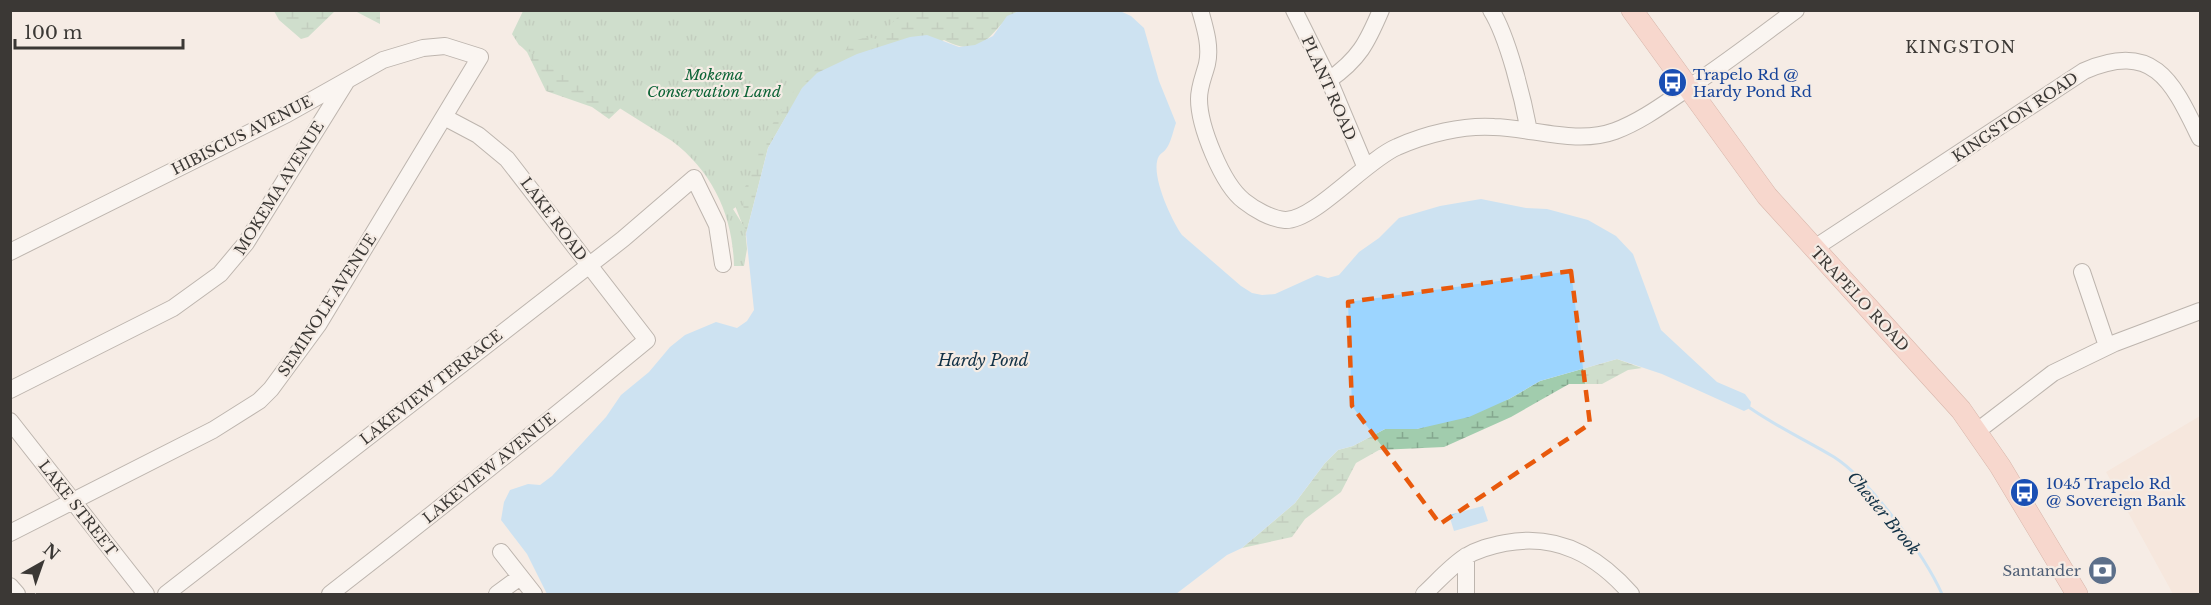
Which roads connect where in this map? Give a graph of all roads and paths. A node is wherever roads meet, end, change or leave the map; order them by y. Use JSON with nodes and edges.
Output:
{"nodes":[{"id":1,"x":1200,"y":10,"type":"edge"},
{"id":2,"x":1294,"y":10,"type":"edge"},
{"id":3,"x":1381,"y":10,"type":"edge"},
{"id":4,"x":1491,"y":10,"type":"edge"},
{"id":5,"x":1632,"y":10,"type":"edge"},
{"id":6,"x":1796,"y":10,"type":"edge"},
{"id":7,"x":480,"y":57,"type":"joint"},
{"id":8,"x":348,"y":79,"type":"junction"},
{"id":9,"x":1329,"y":80,"type":"junction"},
{"id":10,"x":1689,"y":88,"type":"junction"},
{"id":11,"x":444,"y":117,"type":"junction"},
{"id":12,"x":1529,"y":131,"type":"junction"},
{"id":13,"x":2200,"y":138,"type":"edge"},
{"id":14,"x":1365,"y":166,"type":"junction"},
{"id":15,"x":1813,"y":249,"type":"junction"},
{"id":16,"x":10,"y":252,"type":"edge"},
{"id":17,"x":723,"y":264,"type":"dead end"},
{"id":18,"x":588,"y":265,"type":"junction"},
{"id":19,"x":2082,"y":272,"type":"dead end"},
{"id":20,"x":2200,"y":312,"type":"edge"},
{"id":21,"x":647,"y":340,"type":"joint"},
{"id":22,"x":2107,"y":346,"type":"junction"},
{"id":23,"x":10,"y":390,"type":"edge"},
{"id":24,"x":10,"y":421,"type":"edge"},
{"id":25,"x":1976,"y":432,"type":"junction"},
{"id":26,"x":74,"y":501,"type":"junction"},
{"id":27,"x":10,"y":533,"type":"edge"},
{"id":28,"x":501,"y":552,"type":"dead end"},
{"id":29,"x":1466,"y":556,"type":"junction"},
{"id":30,"x":520,"y":577,"type":"junction"},
{"id":31,"x":10,"y":586,"type":"edge"},
{"id":32,"x":17,"y":594,"type":"edge"},
{"id":33,"x":146,"y":594,"type":"edge"},
{"id":34,"x":166,"y":594,"type":"edge"},
{"id":35,"x":330,"y":594,"type":"edge"},
{"id":36,"x":497,"y":594,"type":"edge"},
{"id":37,"x":534,"y":594,"type":"edge"},
{"id":38,"x":1424,"y":594,"type":"edge"},
{"id":39,"x":1466,"y":594,"type":"edge"},
{"id":40,"x":1631,"y":594,"type":"edge"},
{"id":41,"x":2077,"y":594,"type":"edge"}],
"edges":[{"from":1,"to":14,"type":"street"},
{"from":2,"to":9,"type":"street","name":"PLANT ROAD"},
{"from":3,"to":9,"type":"street"},
{"from":4,"to":12,"type":"street"},
{"from":5,"to":10,"type":"main road","name":"TRAPELO ROAD"},
{"from":6,"to":10,"type":"street"},
{"from":7,"to":8,"type":"street","name":"HIBISCUS AVENUE"},
{"from":7,"to":11,"type":"street","name":"SEMINOLE AVENUE"},
{"from":8,"to":16,"type":"street","name":"HIBISCUS AVENUE"},
{"from":8,"to":23,"type":"street","name":"MOKEMA AVENUE"},
{"from":9,"to":14,"type":"street","name":"PLANT ROAD"},
{"from":10,"to":12,"type":"street"},
{"from":10,"to":15,"type":"main road","name":"TRAPELO ROAD"},
{"from":11,"to":18,"type":"street","name":"LAKE ROAD"},
{"from":11,"to":26,"type":"street","name":"SEMINOLE AVENUE"},
{"from":12,"to":14,"type":"street"},
{"from":13,"to":15,"type":"street","name":"KINGSTON ROAD"},
{"from":15,"to":25,"type":"main road","name":"TRAPELO ROAD"},
{"from":17,"to":18,"type":"street","name":"LAKEVIEW TERRACE"},
{"from":18,"to":21,"type":"street","name":"LAKE ROAD"},
{"from":18,"to":34,"type":"street","name":"LAKEVIEW TERRACE"},
{"from":19,"to":22,"type":"street"},
{"from":20,"to":22,"type":"street"},
{"from":21,"to":35,"type":"street","name":"LAKEVIEW AVENUE"},
{"from":22,"to":25,"type":"street"},
{"from":24,"to":26,"type":"street","name":"LAKE STREET"},
{"from":25,"to":41,"type":"main road","name":"TRAPELO ROAD"},
{"from":26,"to":27,"type":"street","name":"SEMINOLE AVENUE"},
{"from":26,"to":33,"type":"street","name":"LAKE STREET"},
{"from":28,"to":30,"type":"street"},
{"from":29,"to":38,"type":"street"},
{"from":29,"to":39,"type":"street"},
{"from":29,"to":40,"type":"street"},
{"from":30,"to":36,"type":"street"},
{"from":30,"to":37,"type":"street"},
{"from":31,"to":32,"type":"street"}]}
